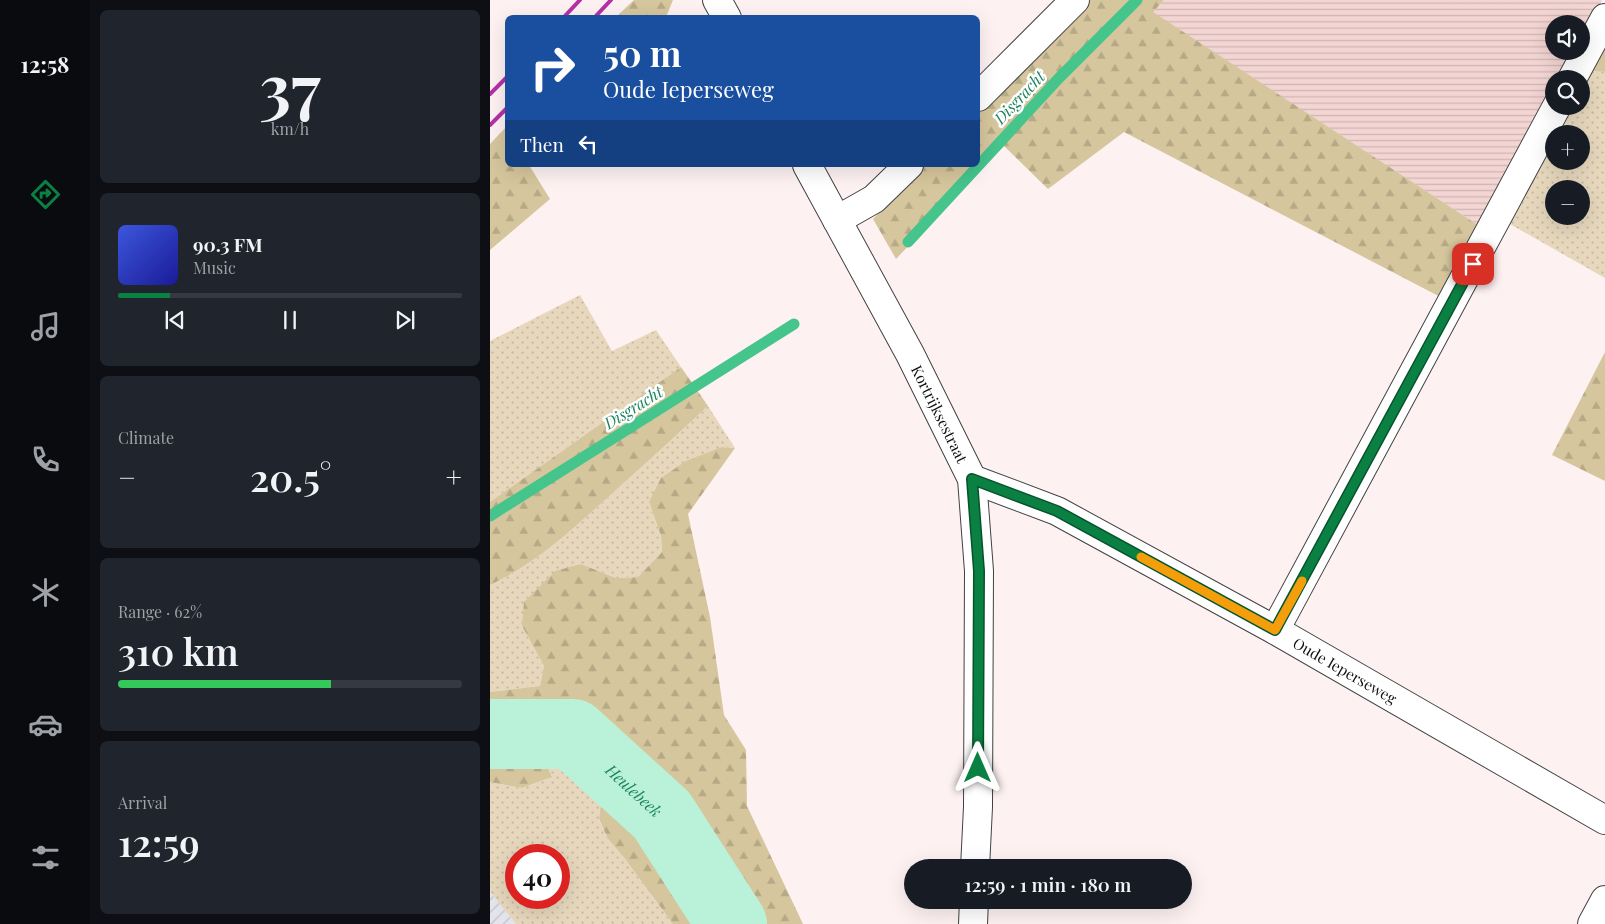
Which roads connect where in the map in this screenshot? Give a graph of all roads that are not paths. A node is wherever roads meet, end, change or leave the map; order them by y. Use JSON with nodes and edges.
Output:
{"nodes":[{"id":1,"x":717,"y":0,"type":"edge"},
{"id":2,"x":1075,"y":0,"type":"edge"},
{"id":3,"x":724,"y":15,"type":"edge"},
{"id":4,"x":1605,"y":18,"type":"edge"},
{"id":5,"x":1577,"y":70,"type":"edge"},
{"id":6,"x":980,"y":95,"type":"edge"},
{"id":7,"x":1552,"y":115,"type":"edge"},
{"id":8,"x":808,"y":167,"type":"edge"},
{"id":9,"x":907,"y":167,"type":"edge"},
{"id":10,"x":837,"y":220,"type":"junction"},
{"id":11,"x":972,"y":479,"type":"junction"},
{"id":12,"x":1275,"y":630,"type":"junction"},
{"id":13,"x":1605,"y":820,"type":"edge"},
{"id":14,"x":975,"y":859,"type":"edge"},
{"id":15,"x":1605,"y":900,"type":"edge"},
{"id":16,"x":974,"y":909,"type":"edge"},
{"id":17,"x":973,"y":924,"type":"edge"},
{"id":18,"x":1592,"y":924,"type":"edge"}],
"edges":[{"from":1,"to":3,"type":"street"},
{"from":2,"to":6,"type":"street"},
{"from":4,"to":5,"type":"street"},
{"from":7,"to":12,"type":"street"},
{"from":8,"to":10,"type":"street","name":"Kortrijksestraat"},
{"from":9,"to":10,"type":"street"},
{"from":10,"to":11,"type":"street","name":"Kortrijksestraat"},
{"from":11,"to":12,"type":"street","name":"Oude Ieperseweg"},
{"from":11,"to":14,"type":"street","name":"Kortrijksestraat"},
{"from":12,"to":13,"type":"street","name":"Oude Ieperseweg"},
{"from":15,"to":18,"type":"street"},
{"from":16,"to":17,"type":"street"}]}
